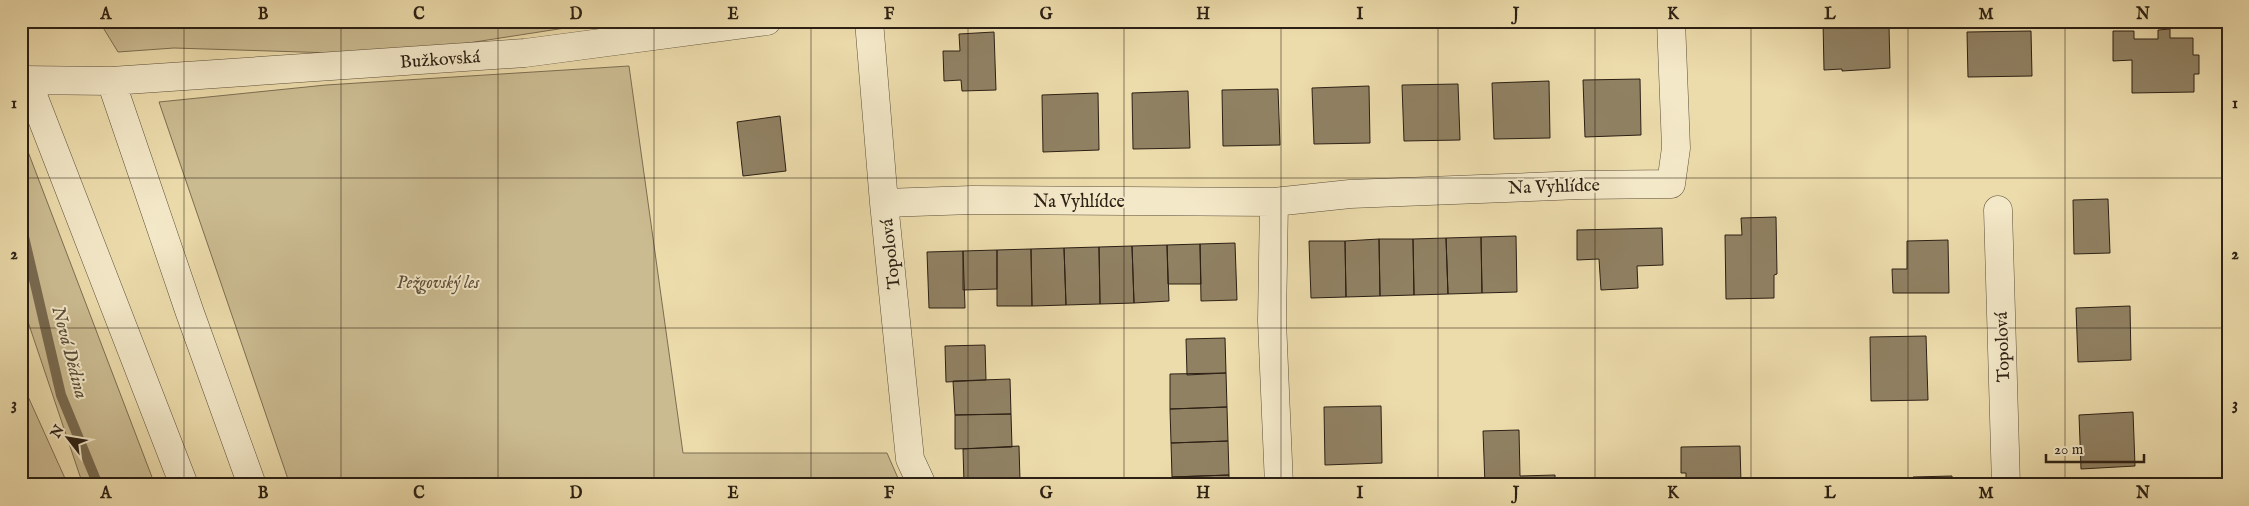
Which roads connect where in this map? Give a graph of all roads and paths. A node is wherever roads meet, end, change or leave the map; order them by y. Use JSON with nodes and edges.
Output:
{"nodes":[{"id":1,"x":767,"y":21,"type":"edge"},
{"id":2,"x":869,"y":21,"type":"edge"},
{"id":3,"x":1671,"y":21,"type":"edge"},
{"id":4,"x":24,"y":80,"type":"edge"},
{"id":5,"x":111,"y":81,"type":"junction"},
{"id":6,"x":1274,"y":202,"type":"junction"},
{"id":7,"x":884,"y":203,"type":"junction"},
{"id":8,"x":1998,"y":210,"type":"dead end"},
{"id":9,"x":184,"y":485,"type":"edge"},
{"id":10,"x":252,"y":485,"type":"edge"},
{"id":11,"x":922,"y":485,"type":"edge"},
{"id":12,"x":1279,"y":485,"type":"edge"},
{"id":13,"x":2006,"y":485,"type":"edge"}],
"edges":[{"from":1,"to":5,"type":"street","name":"Bužkovská"},
{"from":2,"to":7,"type":"street","name":"Topolová"},
{"from":3,"to":6,"type":"street","name":"Na Vyhlídce"},
{"from":4,"to":5,"type":"street","name":"Bužkovská"},
{"from":4,"to":9,"type":"street"},
{"from":5,"to":10,"type":"street"},
{"from":6,"to":7,"type":"street","name":"Na Vyhlídce"},
{"from":6,"to":12,"type":"street"},
{"from":7,"to":11,"type":"street","name":"Topolová"},
{"from":8,"to":13,"type":"street","name":"Topolová"}]}
